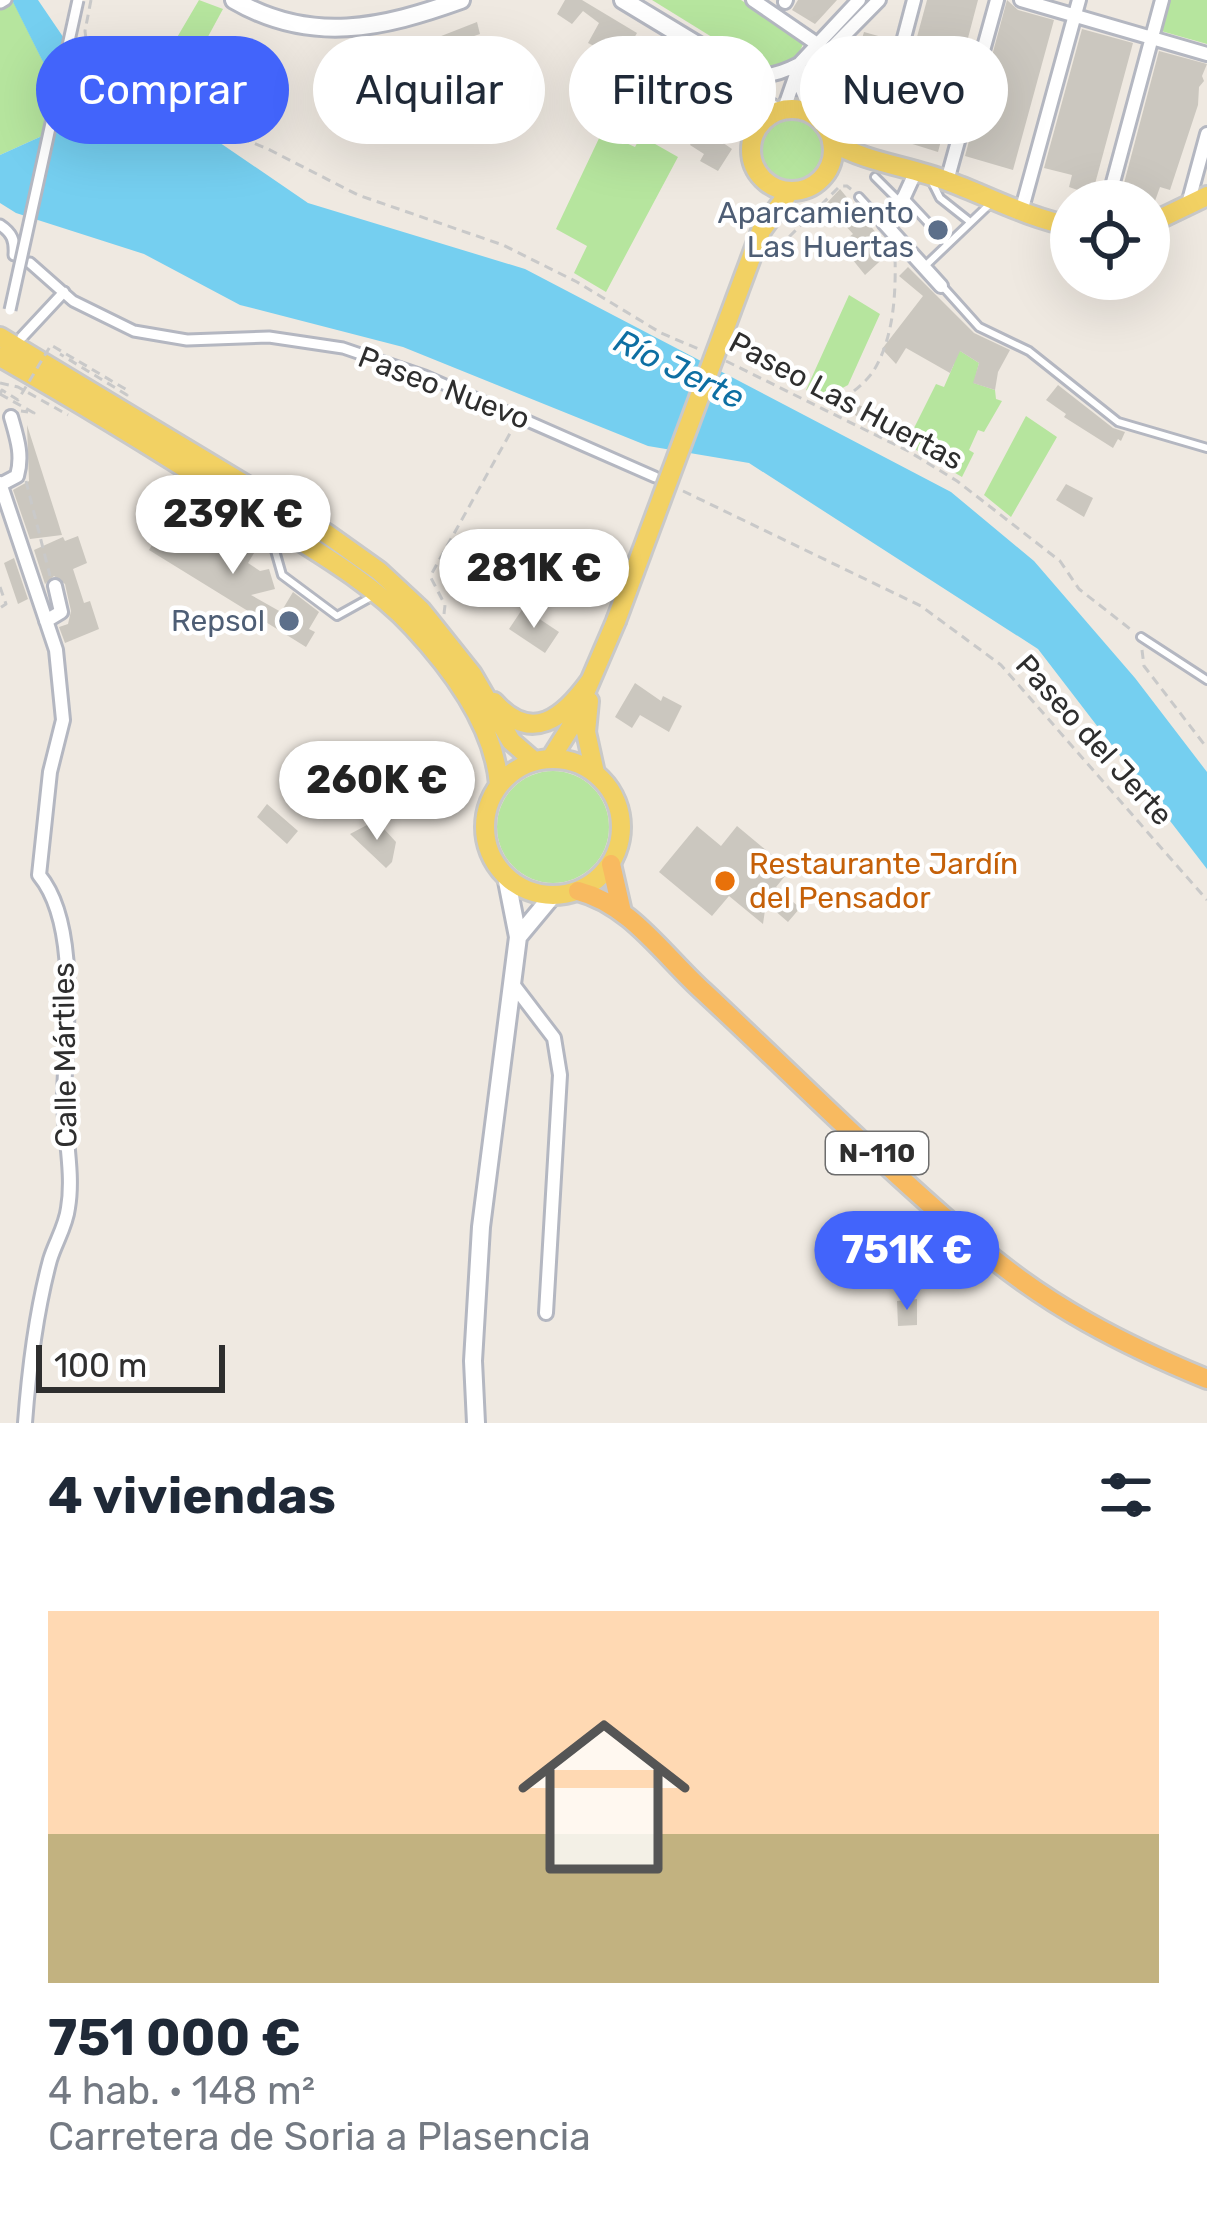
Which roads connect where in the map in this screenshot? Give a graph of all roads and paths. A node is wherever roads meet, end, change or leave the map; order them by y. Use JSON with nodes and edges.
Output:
{"nodes":[{"id":1,"x":78,"y":0,"type":"edge"},
{"id":2,"x":91,"y":0,"type":"edge"},
{"id":3,"x":234,"y":0,"type":"edge"},
{"id":4,"x":461,"y":0,"type":"edge"},
{"id":5,"x":622,"y":0,"type":"edge"},
{"id":6,"x":753,"y":0,"type":"edge"},
{"id":7,"x":859,"y":0,"type":"edge"},
{"id":8,"x":879,"y":0,"type":"edge"},
{"id":9,"x":914,"y":0,"type":"edge"},
{"id":10,"x":997,"y":0,"type":"edge"},
{"id":11,"x":1021,"y":0,"type":"edge"},
{"id":12,"x":1079,"y":0,"type":"edge"},
{"id":13,"x":1162,"y":0,"type":"edge"},
{"id":14,"x":785,"y":1,"type":"edge"},
{"id":15,"x":776,"y":16,"type":"junction"},
{"id":16,"x":1075,"y":16,"type":"junction"},
{"id":17,"x":683,"y":36,"type":"edge"},
{"id":18,"x":806,"y":36,"type":"edge"},
{"id":19,"x":825,"y":36,"type":"edge"},
{"id":20,"x":843,"y":36,"type":"edge"},
{"id":21,"x":905,"y":36,"type":"edge"},
{"id":22,"x":1152,"y":38,"type":"junction"},
{"id":23,"x":1207,"y":54,"type":"edge"},
{"id":24,"x":800,"y":63,"type":"joint"},
{"id":25,"x":776,"y":76,"type":"edge"},
{"id":26,"x":776,"y":108,"type":"edge"},
{"id":27,"x":780,"y":111,"type":"junction"},
{"id":28,"x":800,"y":113,"type":"edge"},
{"id":29,"x":776,"y":114,"type":"edge"},
{"id":30,"x":1207,"y":134,"type":"edge"},
{"id":31,"x":752,"y":144,"type":"edge"},
{"id":32,"x":832,"y":144,"type":"edge"},
{"id":33,"x":836,"y":144,"type":"edge"},
{"id":34,"x":863,"y":158,"type":"junction"},
{"id":35,"x":830,"y":166,"type":"junction"},
{"id":36,"x":931,"y":175,"type":"junction"},
{"id":37,"x":875,"y":177,"type":"dead end"},
{"id":38,"x":764,"y":179,"type":"junction"},
{"id":39,"x":1114,"y":180,"type":"edge"},
{"id":40,"x":790,"y":191,"type":"junction"},
{"id":41,"x":859,"y":197,"type":"joint"},
{"id":42,"x":902,"y":200,"type":"junction"},
{"id":43,"x":993,"y":200,"type":"junction"},
{"id":44,"x":1201,"y":203,"type":"edge"},
{"id":45,"x":1021,"y":212,"type":"junction"},
{"id":46,"x":1170,"y":216,"type":"edge"},
{"id":47,"x":1050,"y":220,"type":"edge"},
{"id":48,"x":970,"y":222,"type":"junction"},
{"id":49,"x":884,"y":223,"type":"junction"},
{"id":50,"x":0,"y":225,"type":"edge"},
{"id":51,"x":761,"y":229,"type":"junction"},
{"id":52,"x":895,"y":235,"type":"junction"},
{"id":53,"x":946,"y":243,"type":"junction"},
{"id":54,"x":14,"y":255,"type":"dead end"},
{"id":55,"x":764,"y":261,"type":"dead end"},
{"id":56,"x":30,"y":263,"type":"dead end"},
{"id":57,"x":924,"y":267,"type":"junction"},
{"id":58,"x":941,"y":286,"type":"joint"},
{"id":59,"x":64,"y":292,"type":"junction"},
{"id":60,"x":10,"y":310,"type":"dead end"},
{"id":61,"x":0,"y":337,"type":"edge"},
{"id":62,"x":22,"y":337,"type":"dead end"},
{"id":63,"x":60,"y":354,"type":"dead end"},
{"id":64,"x":0,"y":357,"type":"edge"},
{"id":65,"x":0,"y":376,"type":"edge"},
{"id":66,"x":2,"y":395,"type":"edge"},
{"id":67,"x":79,"y":404,"type":"junction"},
{"id":68,"x":829,"y":411,"type":"junction"},
{"id":69,"x":520,"y":416,"type":"junction"},
{"id":70,"x":11,"y":417,"type":"dead end"},
{"id":71,"x":1207,"y":448,"type":"edge"},
{"id":72,"x":19,"y":470,"type":"junction"},
{"id":73,"x":655,"y":477,"type":"dead end"},
{"id":74,"x":0,"y":484,"type":"edge"},
{"id":75,"x":682,"y":491,"type":"dead end"},
{"id":76,"x":236,"y":500,"type":"junction"},
{"id":77,"x":55,"y":586,"type":"joint"},
{"id":78,"x":0,"y":587,"type":"edge"},
{"id":79,"x":376,"y":594,"type":"junction"},
{"id":80,"x":0,"y":608,"type":"edge"},
{"id":81,"x":444,"y":614,"type":"dead end"},
{"id":82,"x":46,"y":621,"type":"junction"},
{"id":83,"x":1141,"y":638,"type":"junction"},
{"id":84,"x":603,"y":652,"type":"junction"},
{"id":85,"x":472,"y":674,"type":"junction"},
{"id":86,"x":1207,"y":680,"type":"edge"},
{"id":87,"x":590,"y":681,"type":"junction"},
{"id":88,"x":1207,"y":748,"type":"edge"},
{"id":89,"x":543,"y":759,"type":"junction"},
{"id":90,"x":595,"y":772,"type":"junction"},
{"id":91,"x":500,"y":784,"type":"junction"},
{"id":92,"x":611,"y":864,"type":"junction"},
{"id":93,"x":506,"y":876,"type":"junction"},
{"id":94,"x":578,"y":891,"type":"junction"},
{"id":95,"x":553,"y":896,"type":"junction"},
{"id":96,"x":1207,"y":900,"type":"edge"},
{"id":97,"x":622,"y":912,"type":"junction"},
{"id":98,"x":518,"y":937,"type":"junction"},
{"id":99,"x":512,"y":983,"type":"junction"},
{"id":100,"x":546,"y":1313,"type":"dead end"},
{"id":101,"x":1207,"y":1379,"type":"edge"},
{"id":102,"x":25,"y":1423,"type":"edge"},
{"id":103,"x":476,"y":1423,"type":"edge"}],
"edges":[{"from":1,"to":60,"type":"street","bridge":true},
{"from":2,"to":68,"type":"path","name":"Paseo Las Huertas"},
{"from":3,"to":4,"type":"main road"},
{"from":5,"to":17,"type":"main road"},
{"from":6,"to":15,"type":"street"},
{"from":7,"to":19,"type":"street"},
{"from":8,"to":20,"type":"street"},
{"from":9,"to":21,"type":"street"},
{"from":10,"to":36,"type":"street"},
{"from":11,"to":16,"type":"street"},
{"from":12,"to":16,"type":"street"},
{"from":13,"to":22,"type":"street"},
{"from":14,"to":15,"type":"street"},
{"from":15,"to":18,"type":"street"},
{"from":16,"to":22,"type":"street"},
{"from":16,"to":45,"type":"street"},
{"from":22,"to":23,"type":"street"},
{"from":22,"to":39,"type":"street"},
{"from":24,"to":25,"type":"street"},
{"from":24,"to":27,"type":"street"},
{"from":26,"to":27,"type":"main road"},
{"from":27,"to":28,"type":"main road"},
{"from":27,"to":29,"type":"main road"},
{"from":30,"to":44,"type":"street"},
{"from":31,"to":38,"type":"main road"},
{"from":32,"to":35,"type":"main road"},
{"from":33,"to":34,"type":"main road"},
{"from":34,"to":35,"type":"main road"},
{"from":34,"to":36,"type":"main road"},
{"from":35,"to":40,"type":"main road"},
{"from":36,"to":42,"type":"street"},
{"from":36,"to":43,"type":"main road"},
{"from":36,"to":48,"type":"lane"},
{"from":37,"to":42,"type":"lane"},
{"from":38,"to":40,"type":"main road"},
{"from":38,"to":51,"type":"main road"},
{"from":40,"to":51,"type":"main road"},
{"from":41,"to":49,"type":"lane"},
{"from":41,"to":55,"type":"path"},
{"from":42,"to":49,"type":"street"},
{"from":42,"to":53,"type":"lane"},
{"from":43,"to":45,"type":"main road"},
{"from":43,"to":48,"type":"lane"},
{"from":44,"to":46,"type":"main road"},
{"from":45,"to":47,"type":"main road"},
{"from":48,"to":53,"type":"lane"},
{"from":49,"to":52,"type":"street"},
{"from":50,"to":54,"type":"street"},
{"from":51,"to":84,"type":"main road","bridge":true},
{"from":52,"to":57,"type":"street"},
{"from":52,"to":68,"type":"path"},
{"from":53,"to":57,"type":"lane"},
{"from":56,"to":59,"type":"street","name":"Paseo Nuevo"},
{"from":57,"to":58,"type":"street"},
{"from":58,"to":71,"type":"lane"},
{"from":59,"to":62,"type":"street"},
{"from":59,"to":69,"type":"street","name":"Paseo Nuevo"},
{"from":61,"to":85,"type":"main road"},
{"from":63,"to":66,"type":"path","bridge":true},
{"from":64,"to":67,"type":"main road"},
{"from":65,"to":67,"type":"main road"},
{"from":67,"to":76,"type":"main road"},
{"from":68,"to":83,"type":"path","name":"Paseo Las Huertas"},
{"from":69,"to":73,"type":"street","name":"Paseo Nuevo"},
{"from":69,"to":81,"type":"path"},
{"from":70,"to":72,"type":"street"},
{"from":72,"to":74,"type":"street"},
{"from":72,"to":77,"type":"path"},
{"from":74,"to":82,"type":"street","name":"Calle Mártiles"},
{"from":75,"to":96,"type":"path","name":"Paseo del Jerte"},
{"from":76,"to":79,"type":"main road"},
{"from":76,"to":79,"type":"lane"},
{"from":77,"to":82,"type":"street"},
{"from":78,"to":80,"type":"path"},
{"from":79,"to":91,"type":"main road"},
{"from":82,"to":102,"type":"street","name":"Calle Mártiles"},
{"from":83,"to":86,"type":"lane"},
{"from":83,"to":88,"type":"path","name":"Paseo Las Huertas"},
{"from":84,"to":87,"type":"main road"},
{"from":84,"to":90,"type":"main road"},
{"from":85,"to":87,"type":"main road"},
{"from":85,"to":89,"type":"main road"},
{"from":87,"to":89,"type":"main road"},
{"from":89,"to":90,"type":"main road"},
{"from":89,"to":91,"type":"main road"},
{"from":90,"to":92,"type":"main road"},
{"from":91,"to":93,"type":"main road"},
{"from":92,"to":94,"type":"main road"},
{"from":92,"to":97,"type":"highway"},
{"from":93,"to":95,"type":"main road"},
{"from":93,"to":98,"type":"main road"},
{"from":94,"to":95,"type":"main road"},
{"from":94,"to":97,"type":"highway","number":"N-110"},
{"from":95,"to":98,"type":"main road"},
{"from":97,"to":101,"type":"highway","number":"N-110"},
{"from":98,"to":99,"type":"main road"},
{"from":99,"to":100,"type":"street"},
{"from":99,"to":103,"type":"main road"}]}
